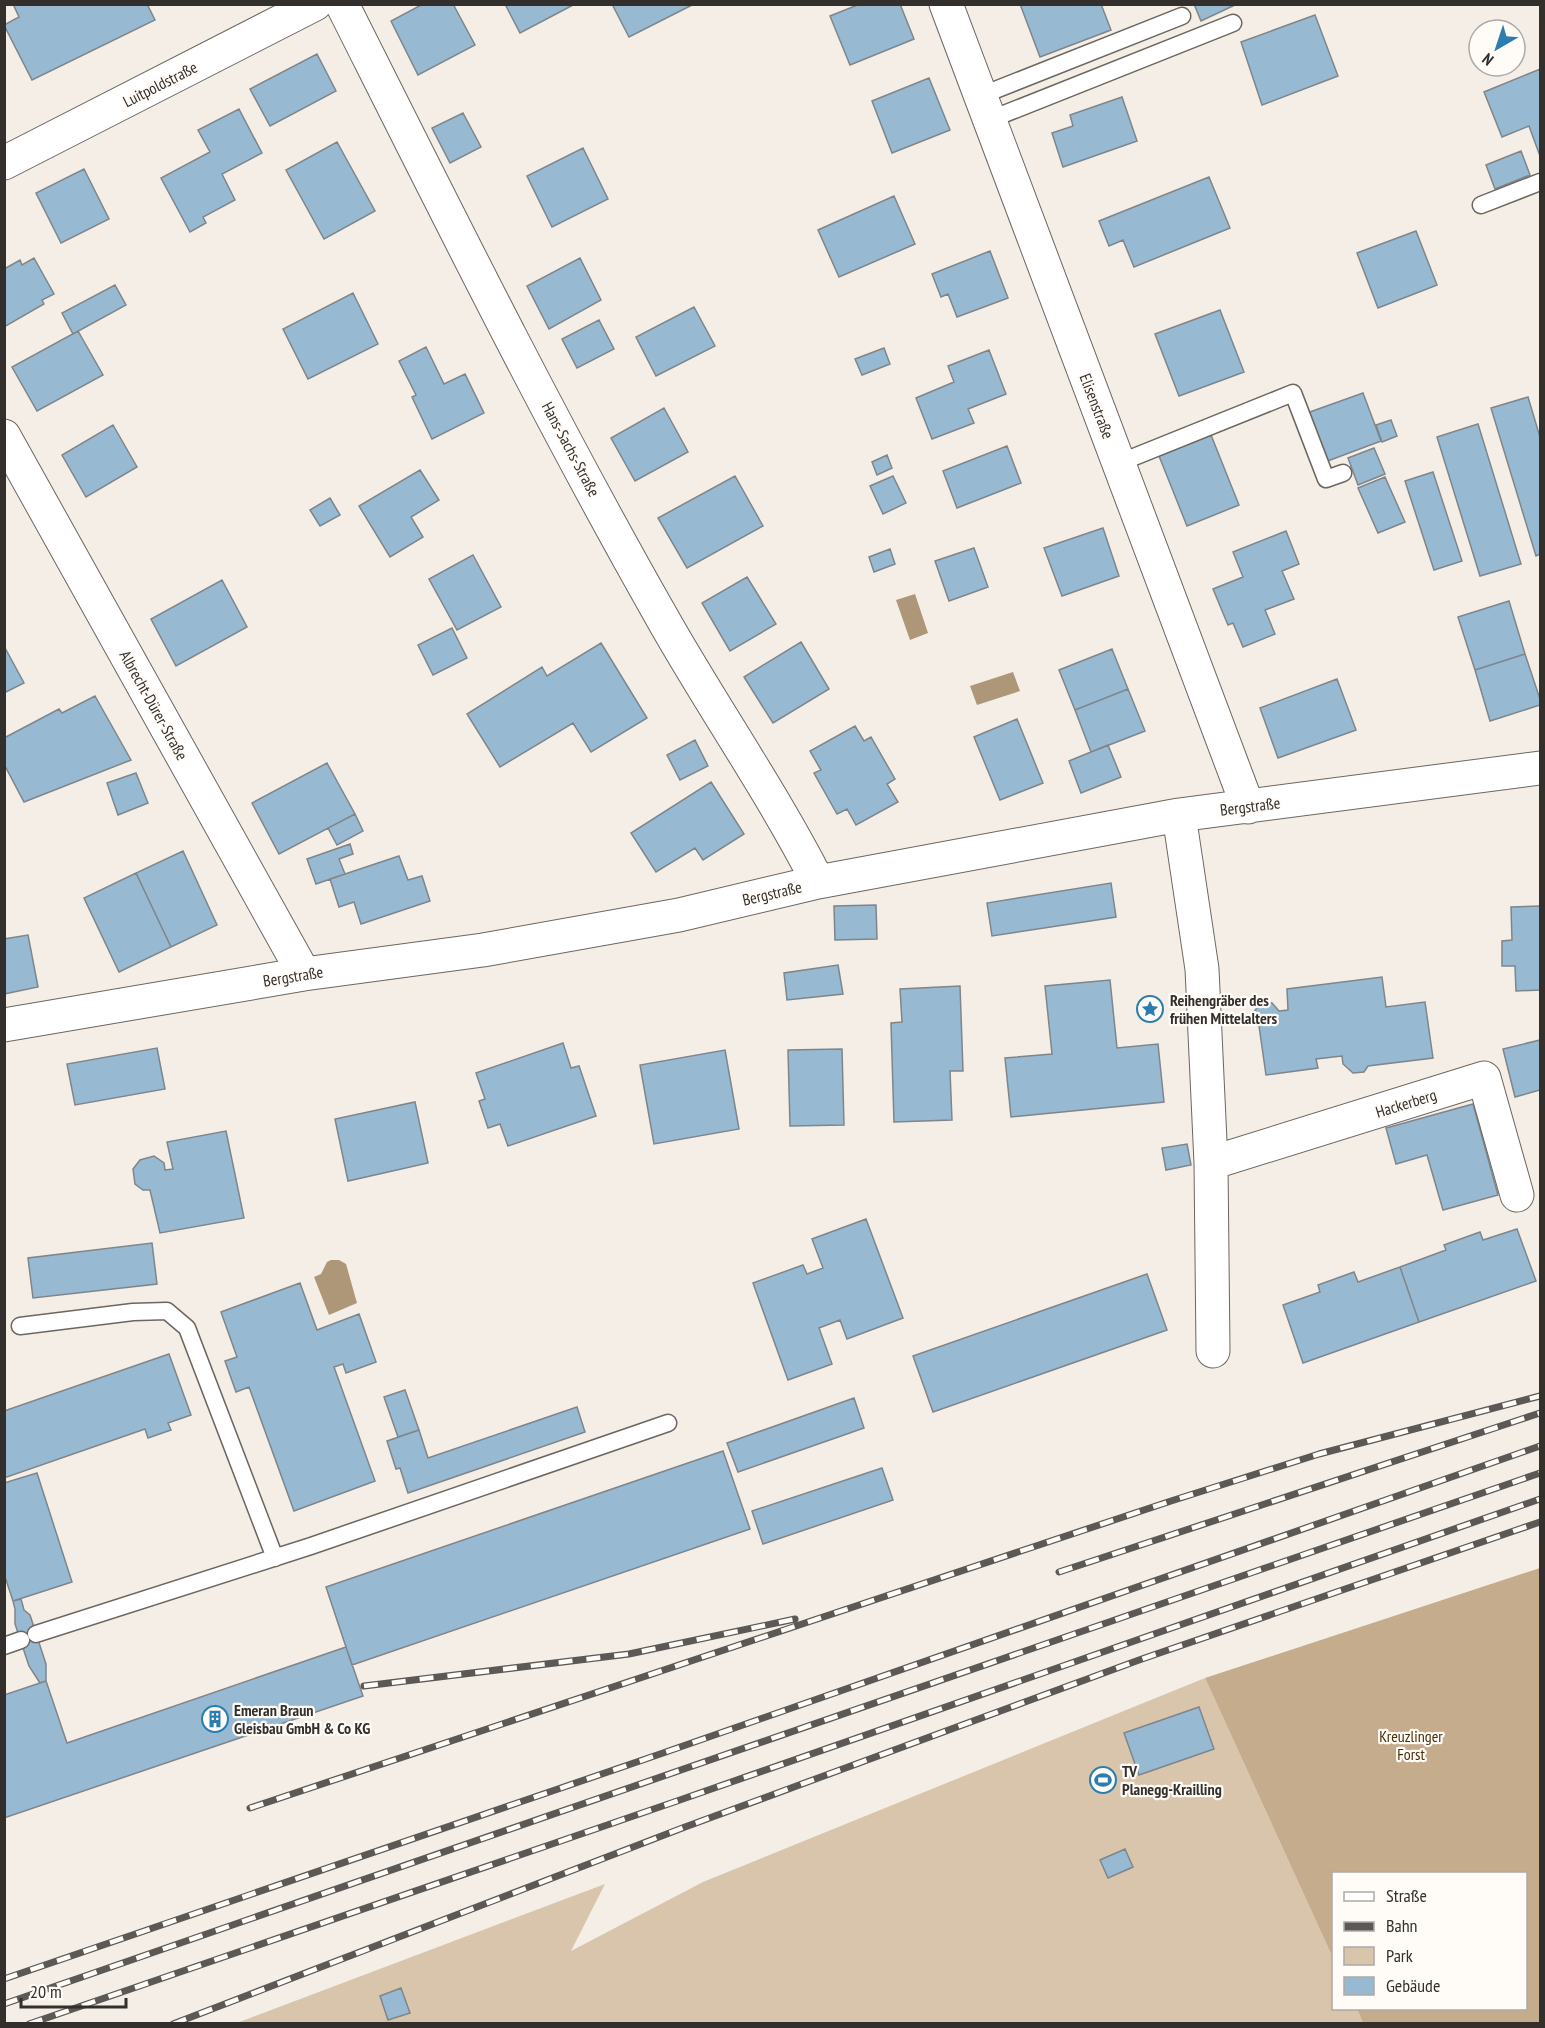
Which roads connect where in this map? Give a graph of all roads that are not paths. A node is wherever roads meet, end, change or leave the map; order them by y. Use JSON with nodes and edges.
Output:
{"nodes":[{"id":1,"x":315,"y":4,"type":"edge"},
{"id":2,"x":342,"y":4,"type":"edge"},
{"id":3,"x":946,"y":4,"type":"edge"},
{"id":4,"x":1182,"y":16,"type":"dead end"},
{"id":5,"x":1233,"y":23,"type":"dead end"},
{"id":6,"x":984,"y":108,"type":"junction"},
{"id":7,"x":4,"y":163,"type":"edge"},
{"id":8,"x":1540,"y":182,"type":"edge"},
{"id":9,"x":1481,"y":205,"type":"dead end"},
{"id":10,"x":4,"y":436,"type":"edge"},
{"id":11,"x":1119,"y":463,"type":"junction"},
{"id":12,"x":1343,"y":473,"type":"dead end"},
{"id":13,"x":1540,"y":768,"type":"edge"},
{"id":14,"x":1248,"y":807,"type":"junction"},
{"id":15,"x":1179,"y":815,"type":"junction"},
{"id":16,"x":818,"y":882,"type":"junction"},
{"id":17,"x":304,"y":974,"type":"junction"},
{"id":18,"x":4,"y":1025,"type":"edge"},
{"id":19,"x":1211,"y":1163,"type":"junction"},
{"id":20,"x":1517,"y":1195,"type":"dead end"},
{"id":21,"x":20,"y":1326,"type":"dead end"},
{"id":22,"x":1213,"y":1351,"type":"dead end"},
{"id":23,"x":668,"y":1423,"type":"dead end"},
{"id":24,"x":275,"y":1558,"type":"junction"},
{"id":25,"x":4,"y":1646,"type":"edge"}],
"edges":[{"from":1,"to":7,"type":"street","name":"Luitpoldstraße"},
{"from":2,"to":16,"type":"street","name":"Hans-Sachs-Straße"},
{"from":3,"to":6,"type":"street","name":"Elisenstraße"},
{"from":4,"to":6,"type":"lane"},
{"from":5,"to":6,"type":"lane"},
{"from":6,"to":11,"type":"street","name":"Elisenstraße"},
{"from":8,"to":9,"type":"lane"},
{"from":10,"to":17,"type":"street","name":"Albrecht-Dürer-Straße"},
{"from":11,"to":12,"type":"lane"},
{"from":11,"to":14,"type":"street","name":"Elisenstraße"},
{"from":13,"to":14,"type":"street","name":"Bergstraße"},
{"from":14,"to":15,"type":"street","name":"Bergstraße"},
{"from":15,"to":16,"type":"street","name":"Bergstraße"},
{"from":15,"to":19,"type":"street"},
{"from":16,"to":17,"type":"street","name":"Bergstraße"},
{"from":17,"to":18,"type":"street","name":"Bergstraße"},
{"from":19,"to":20,"type":"street","name":"Hackerberg"},
{"from":19,"to":22,"type":"street"},
{"from":21,"to":24,"type":"lane"},
{"from":23,"to":24,"type":"lane"},
{"from":24,"to":25,"type":"lane"}]}
